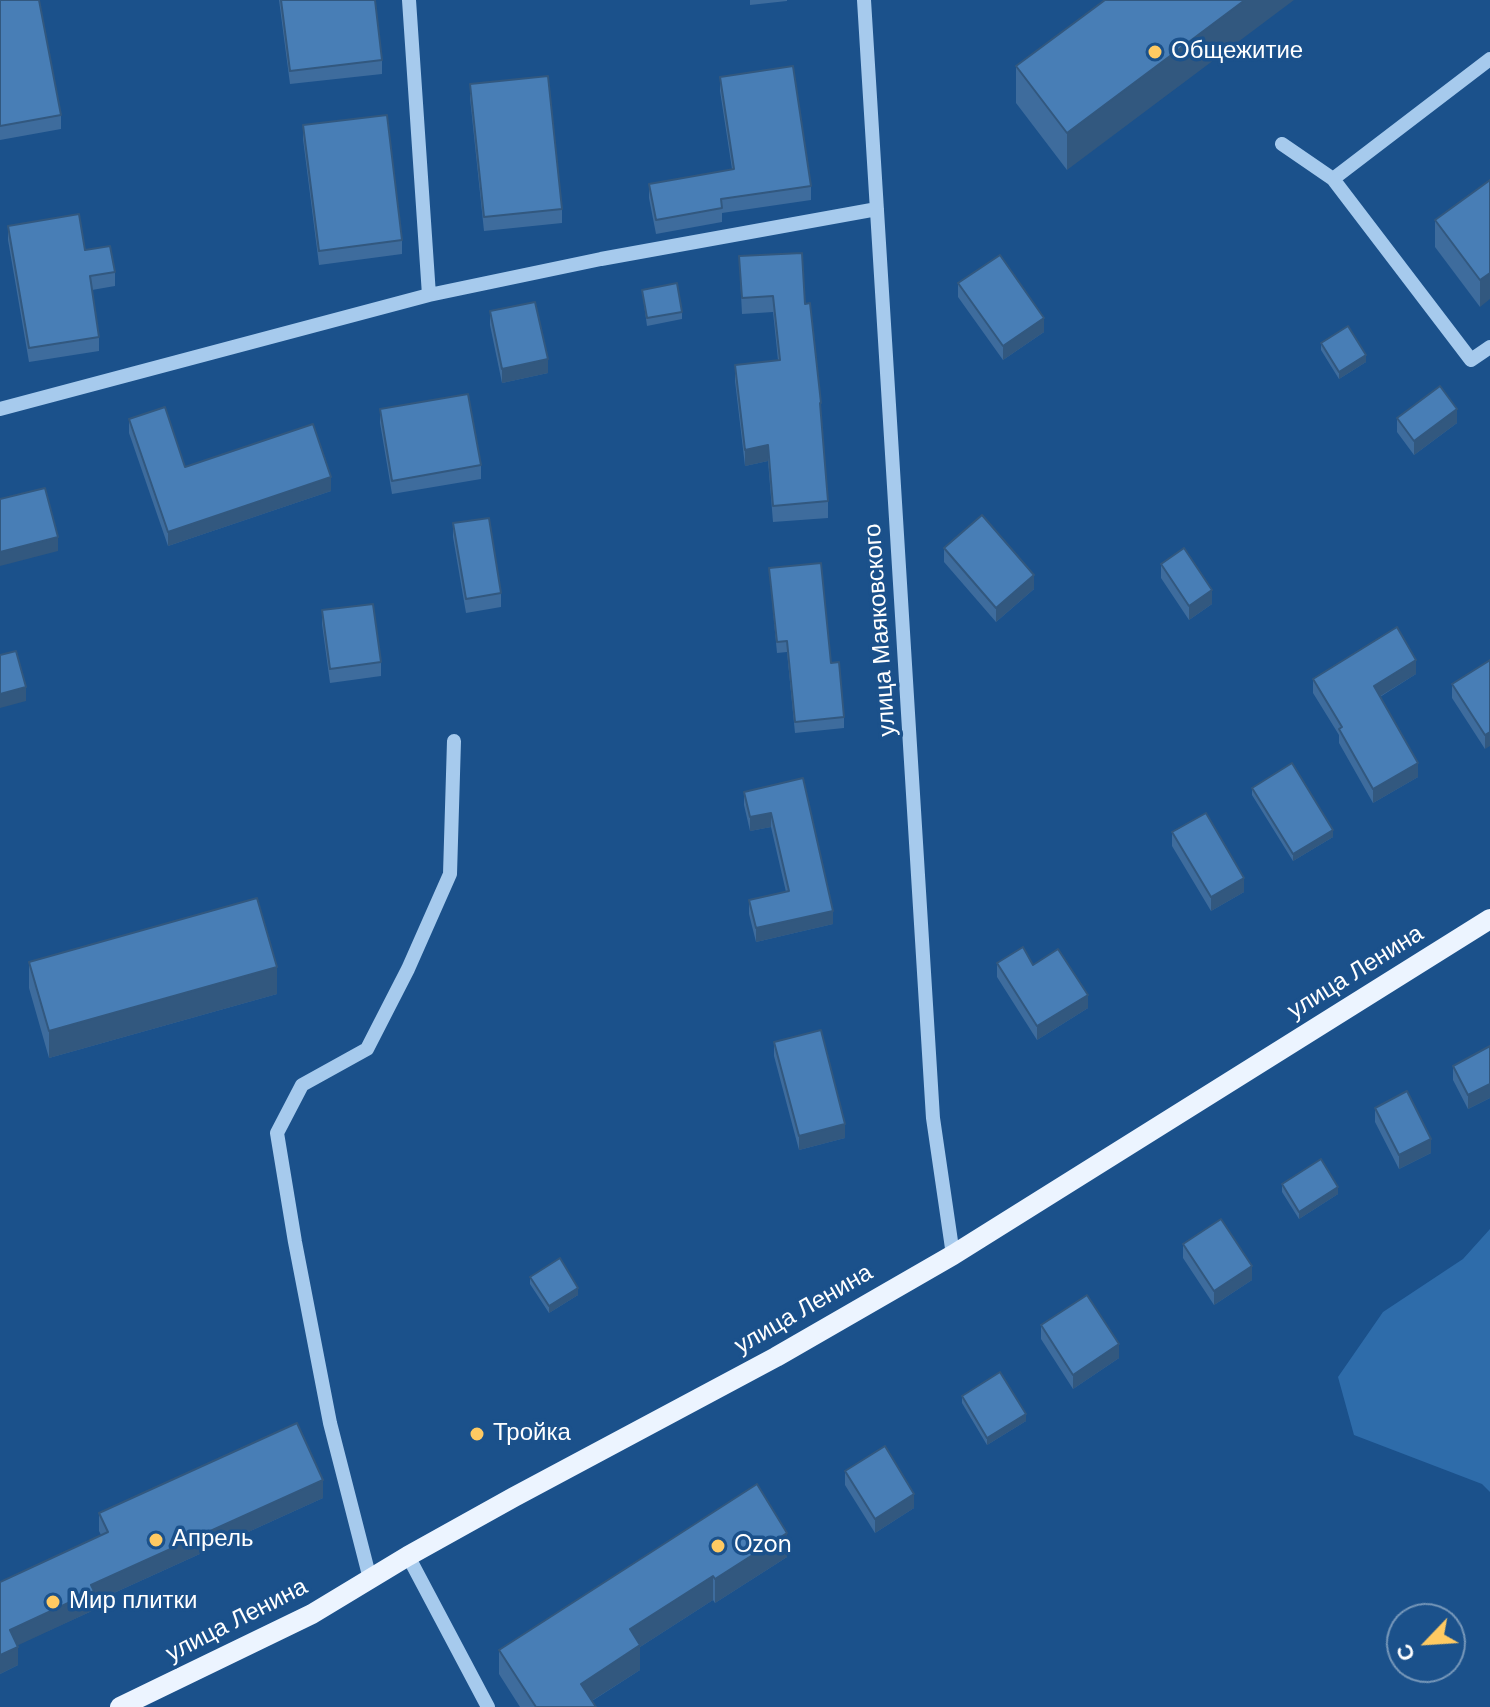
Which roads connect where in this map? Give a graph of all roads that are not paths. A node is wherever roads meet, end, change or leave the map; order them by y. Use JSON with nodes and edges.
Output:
{"nodes":[{"id":1,"x":409,"y":0,"type":"edge"},
{"id":2,"x":864,"y":0,"type":"edge"},
{"id":3,"x":1490,"y":59,"type":"edge"},
{"id":4,"x":1282,"y":144,"type":"dead end"},
{"id":5,"x":1333,"y":179,"type":"junction"},
{"id":6,"x":877,"y":209,"type":"junction"},
{"id":7,"x":429,"y":295,"type":"junction"},
{"id":8,"x":1490,"y":347,"type":"edge"},
{"id":9,"x":0,"y":409,"type":"edge"},
{"id":10,"x":454,"y":741,"type":"dead end"},
{"id":11,"x":1490,"y":919,"type":"edge"},
{"id":12,"x":953,"y":1255,"type":"junction"},
{"id":13,"x":408,"y":1556,"type":"junction"},
{"id":14,"x":370,"y":1579,"type":"junction"},
{"id":15,"x":145,"y":1703,"type":"edge"},
{"id":16,"x":120,"y":1707,"type":"edge"},
{"id":17,"x":488,"y":1707,"type":"edge"}],
"edges":[{"from":1,"to":7,"type":"street"},
{"from":2,"to":6,"type":"street","name":"улица Маяковского"},
{"from":3,"to":5,"type":"street"},
{"from":4,"to":5,"type":"street"},
{"from":5,"to":8,"type":"street"},
{"from":6,"to":7,"type":"street"},
{"from":6,"to":12,"type":"street","name":"улица Маяковского"},
{"from":7,"to":9,"type":"street"},
{"from":10,"to":14,"type":"street"},
{"from":11,"to":12,"type":"main road","name":"улица Ленина"},
{"from":12,"to":13,"type":"main road","name":"улица Ленина"},
{"from":13,"to":14,"type":"main road","name":"улица Ленина"},
{"from":13,"to":17,"type":"street"},
{"from":14,"to":15,"type":"main road","name":"улица Ленина"},
{"from":15,"to":16,"type":"main road","name":"улица Ленина"}]}
